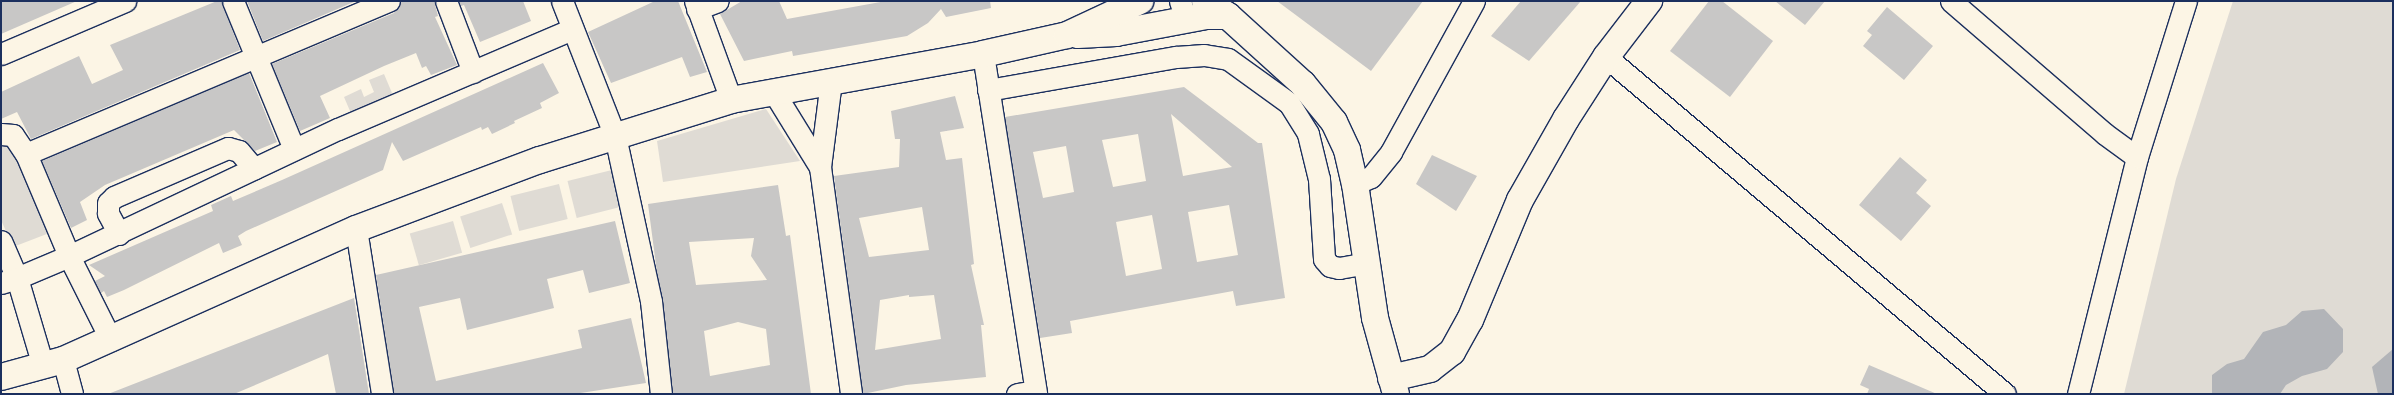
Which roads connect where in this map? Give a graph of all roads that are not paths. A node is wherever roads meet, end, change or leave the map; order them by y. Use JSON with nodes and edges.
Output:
{"nodes":[{"id":1,"x":125,"y":1,"type":"edge"},
{"id":2,"x":233,"y":1,"type":"edge"},
{"id":3,"x":388,"y":1,"type":"edge"},
{"id":4,"x":446,"y":1,"type":"edge"},
{"id":5,"x":562,"y":1,"type":"edge"},
{"id":6,"x":718,"y":1,"type":"edge"},
{"id":7,"x":1140,"y":1,"type":"edge"},
{"id":8,"x":1474,"y":1,"type":"edge"},
{"id":9,"x":1649,"y":1,"type":"edge"},
{"id":10,"x":1951,"y":1,"type":"edge"},
{"id":11,"x":2186,"y":1,"type":"edge"},
{"id":12,"x":696,"y":5,"type":"edge"},
{"id":13,"x":1206,"y":9,"type":"edge"},
{"id":14,"x":1152,"y":27,"type":"junction"},
{"id":15,"x":573,"y":29,"type":"junction"},
{"id":16,"x":1067,"y":35,"type":"junction"},
{"id":17,"x":1,"y":54,"type":"edge"},
{"id":18,"x":983,"y":54,"type":"junction"},
{"id":19,"x":255,"y":57,"type":"junction"},
{"id":20,"x":1606,"y":57,"type":"junction"},
{"id":21,"x":473,"y":72,"type":"junction"},
{"id":22,"x":831,"y":81,"type":"junction"},
{"id":23,"x":988,"y":90,"type":"junction"},
{"id":24,"x":772,"y":91,"type":"junction"},
{"id":25,"x":731,"y":100,"type":"junction"},
{"id":26,"x":1,"y":134,"type":"edge"},
{"id":27,"x":615,"y":136,"type":"junction"},
{"id":28,"x":294,"y":149,"type":"junction"},
{"id":29,"x":26,"y":154,"type":"junction"},
{"id":30,"x":2137,"y":157,"type":"junction"},
{"id":31,"x":820,"y":167,"type":"junction"},
{"id":32,"x":254,"y":169,"type":"junction"},
{"id":33,"x":1355,"y":184,"type":"junction"},
{"id":34,"x":356,"y":229,"type":"junction"},
{"id":35,"x":119,"y":234,"type":"junction"},
{"id":36,"x":2,"y":247,"type":"edge"},
{"id":37,"x":68,"y":256,"type":"junction"},
{"id":38,"x":1368,"y":263,"type":"junction"},
{"id":39,"x":9,"y":281,"type":"edge"},
{"id":40,"x":111,"y":340,"type":"junction"},
{"id":41,"x":53,"y":363,"type":"junction"},
{"id":42,"x":1,"y":377,"type":"edge"},
{"id":43,"x":1393,"y":386,"type":"edge"},
{"id":44,"x":1029,"y":393,"type":"edge"},
{"id":45,"x":72,"y":394,"type":"edge"},
{"id":46,"x":382,"y":394,"type":"edge"},
{"id":47,"x":661,"y":394,"type":"edge"},
{"id":48,"x":850,"y":394,"type":"edge"},
{"id":49,"x":2005,"y":394,"type":"edge"},
{"id":50,"x":2078,"y":394,"type":"edge"}],
"edges":[{"from":1,"to":17,"type":"street"},
{"from":2,"to":19,"type":"street"},
{"from":3,"to":19,"type":"street"},
{"from":4,"to":21,"type":"street"},
{"from":5,"to":15,"type":"street"},
{"from":6,"to":12,"type":"street"},
{"from":7,"to":14,"type":"street"},
{"from":7,"to":16,"type":"street"},
{"from":8,"to":33,"type":"street"},
{"from":9,"to":20,"type":"street"},
{"from":10,"to":30,"type":"street"},
{"from":11,"to":30,"type":"street"},
{"from":12,"to":25,"type":"street"},
{"from":13,"to":14,"type":"street"},
{"from":13,"to":33,"type":"street"},
{"from":14,"to":16,"type":"street"},
{"from":15,"to":21,"type":"street"},
{"from":15,"to":27,"type":"street"},
{"from":16,"to":18,"type":"street"},
{"from":18,"to":22,"type":"street"},
{"from":18,"to":23,"type":"street"},
{"from":19,"to":28,"type":"street"},
{"from":19,"to":29,"type":"street"},
{"from":20,"to":43,"type":"street"},
{"from":20,"to":49,"type":"street"},
{"from":21,"to":28,"type":"street"},
{"from":22,"to":24,"type":"street"},
{"from":22,"to":31,"type":"street"},
{"from":23,"to":38,"type":"street"},
{"from":23,"to":44,"type":"street"},
{"from":24,"to":25,"type":"street"},
{"from":24,"to":31,"type":"street"},
{"from":25,"to":27,"type":"street"},
{"from":26,"to":29,"type":"street"},
{"from":27,"to":34,"type":"street"},
{"from":27,"to":47,"type":"street"},
{"from":28,"to":32,"type":"street"},
{"from":29,"to":37,"type":"street"},
{"from":30,"to":50,"type":"street"},
{"from":31,"to":48,"type":"street"},
{"from":32,"to":35,"type":"street"},
{"from":32,"to":35,"type":"street"},
{"from":33,"to":38,"type":"street"},
{"from":34,"to":40,"type":"street"},
{"from":34,"to":46,"type":"street"},
{"from":35,"to":37,"type":"street"},
{"from":36,"to":39,"type":"street"},
{"from":37,"to":39,"type":"street"},
{"from":37,"to":40,"type":"street"},
{"from":38,"to":43,"type":"street"},
{"from":39,"to":41,"type":"street"},
{"from":40,"to":41,"type":"street"},
{"from":41,"to":42,"type":"street"},
{"from":41,"to":45,"type":"street"}]}
